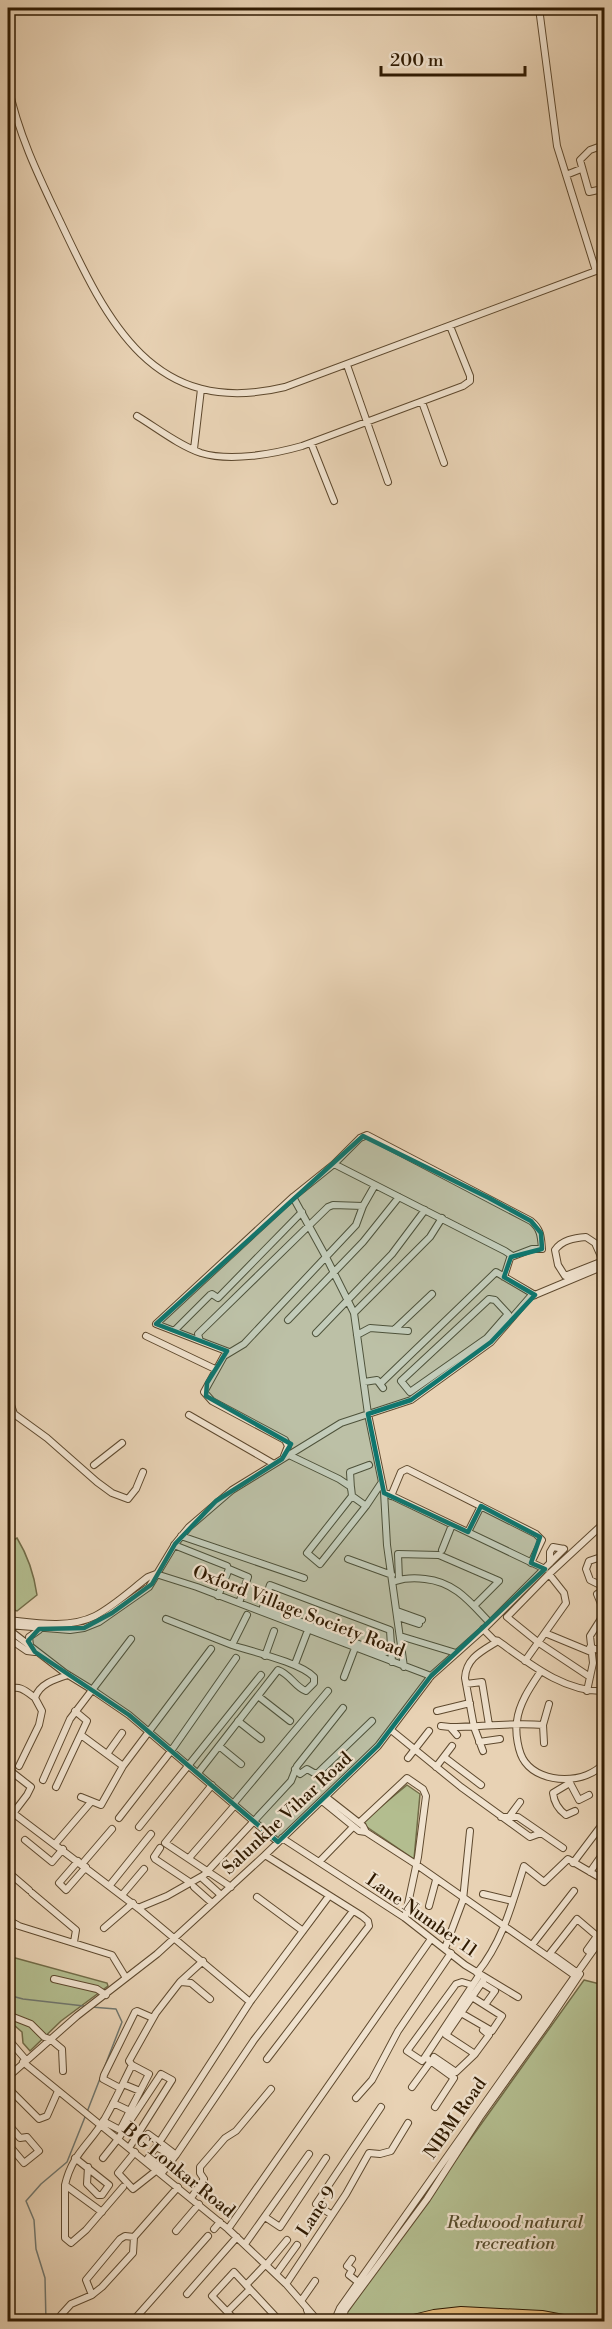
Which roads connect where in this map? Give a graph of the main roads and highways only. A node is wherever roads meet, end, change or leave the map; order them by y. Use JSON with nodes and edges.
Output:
{"nodes":[{"id":1,"x":401,"y":2322,"type":"edge"},
{"id":2,"x":579,"y":2322,"type":"edge"}],
"edges":[{"from":1,"to":2,"type":"main road"}]}
